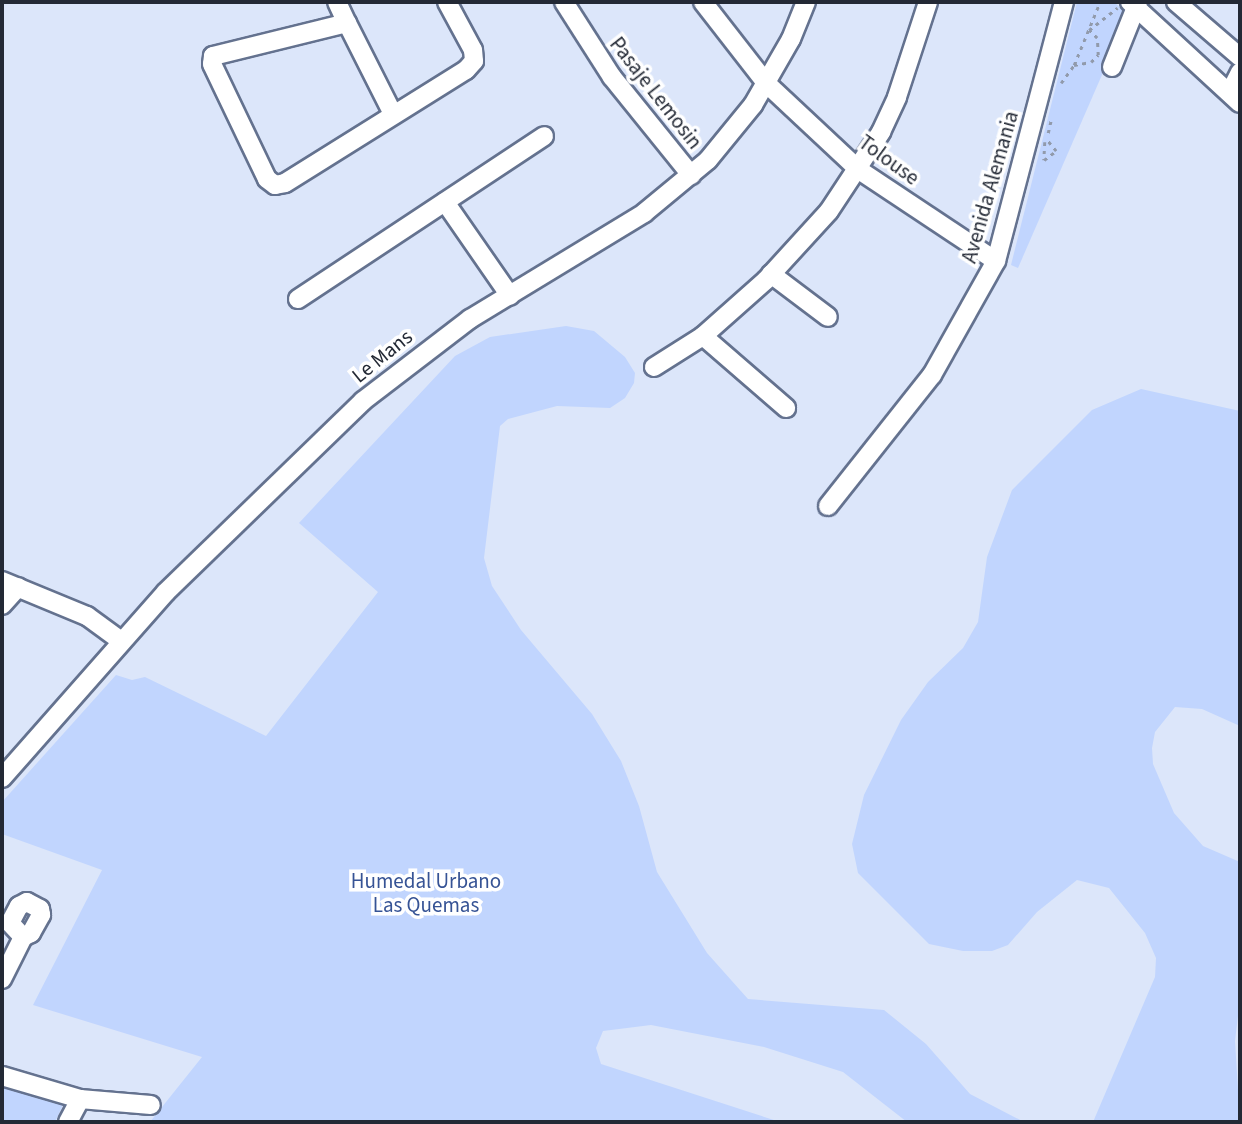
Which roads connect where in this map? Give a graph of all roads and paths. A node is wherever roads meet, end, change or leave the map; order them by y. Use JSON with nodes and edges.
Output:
{"nodes":[{"id":1,"x":337,"y":2,"type":"edge"},
{"id":2,"x":447,"y":2,"type":"edge"},
{"id":3,"x":564,"y":2,"type":"edge"},
{"id":4,"x":704,"y":2,"type":"edge"},
{"id":5,"x":806,"y":2,"type":"edge"},
{"id":6,"x":928,"y":2,"type":"edge"},
{"id":7,"x":1064,"y":2,"type":"edge"},
{"id":8,"x":1100,"y":2,"type":"edge"},
{"id":9,"x":1176,"y":2,"type":"edge"},
{"id":10,"x":1132,"y":3,"type":"edge"},
{"id":11,"x":347,"y":23,"type":"junction"},
{"id":12,"x":1089,"y":30,"type":"junction"},
{"id":13,"x":1240,"y":57,"type":"edge"},
{"id":14,"x":1074,"y":65,"type":"junction"},
{"id":15,"x":1112,"y":67,"type":"dead end"},
{"id":16,"x":1240,"y":72,"type":"edge"},
{"id":17,"x":766,"y":83,"type":"junction"},
{"id":18,"x":1056,"y":90,"type":"dead end"},
{"id":19,"x":1235,"y":98,"type":"edge"},
{"id":20,"x":393,"y":114,"type":"junction"},
{"id":21,"x":1051,"y":115,"type":"dead end"},
{"id":22,"x":544,"y":136,"type":"dead end"},
{"id":23,"x":1046,"y":139,"type":"junction"},
{"id":24,"x":859,"y":170,"type":"junction"},
{"id":25,"x":691,"y":175,"type":"junction"},
{"id":26,"x":445,"y":202,"type":"junction"},
{"id":27,"x":996,"y":261,"type":"junction"},
{"id":28,"x":771,"y":274,"type":"junction"},
{"id":29,"x":510,"y":296,"type":"junction"},
{"id":30,"x":299,"y":299,"type":"dead end"},
{"id":31,"x":828,"y":317,"type":"dead end"},
{"id":32,"x":703,"y":336,"type":"junction"},
{"id":33,"x":654,"y":367,"type":"dead end"},
{"id":34,"x":786,"y":408,"type":"dead end"},
{"id":35,"x":828,"y":506,"type":"dead end"},
{"id":36,"x":10,"y":584,"type":"edge"},
{"id":37,"x":2,"y":605,"type":"edge"},
{"id":38,"x":121,"y":641,"type":"junction"},
{"id":39,"x":2,"y":778,"type":"edge"},
{"id":40,"x":23,"y":937,"type":"dead end"},
{"id":41,"x":2,"y":979,"type":"edge"},
{"id":42,"x":2,"y":1076,"type":"edge"},
{"id":43,"x":80,"y":1099,"type":"junction"},
{"id":44,"x":151,"y":1105,"type":"dead end"},
{"id":45,"x":68,"y":1122,"type":"edge"}],
"edges":[{"from":1,"to":11,"type":"street"},
{"from":2,"to":20,"type":"street"},
{"from":3,"to":25,"type":"street","name":"Pasaje Lemosin"},
{"from":4,"to":17,"type":"street","name":"Tolouse"},
{"from":5,"to":17,"type":"street","name":"Le Mans"},
{"from":6,"to":24,"type":"street"},
{"from":7,"to":27,"type":"street","name":"Avenida Alemania"},
{"from":8,"to":12,"type":"path"},
{"from":9,"to":13,"type":"street"},
{"from":10,"to":12,"type":"path"},
{"from":10,"to":15,"type":"street"},
{"from":10,"to":19,"type":"street"},
{"from":11,"to":20,"type":"street"},
{"from":11,"to":20,"type":"street"},
{"from":12,"to":14,"type":"path"},
{"from":12,"to":14,"type":"path"},
{"from":14,"to":18,"type":"path"},
{"from":16,"to":19,"type":"street"},
{"from":17,"to":24,"type":"street","name":"Tolouse"},
{"from":17,"to":25,"type":"street","name":"Le Mans"},
{"from":21,"to":23,"type":"path"},
{"from":22,"to":26,"type":"street"},
{"from":23,"to":23,"type":"path"},
{"from":24,"to":27,"type":"street","name":"Tolouse"},
{"from":24,"to":28,"type":"street"},
{"from":25,"to":29,"type":"street","name":"Le Mans"},
{"from":26,"to":29,"type":"street"},
{"from":26,"to":30,"type":"street"},
{"from":27,"to":35,"type":"street","name":"Avenida Alemania"},
{"from":28,"to":31,"type":"street"},
{"from":28,"to":32,"type":"street"},
{"from":29,"to":38,"type":"street","name":"Le Mans"},
{"from":32,"to":33,"type":"street"},
{"from":32,"to":34,"type":"street"},
{"from":36,"to":37,"type":"street"},
{"from":36,"to":38,"type":"street"},
{"from":38,"to":39,"type":"street","name":"Le Mans"},
{"from":40,"to":41,"type":"street"},
{"from":42,"to":43,"type":"street"},
{"from":43,"to":44,"type":"street"},
{"from":43,"to":45,"type":"street"}]}
